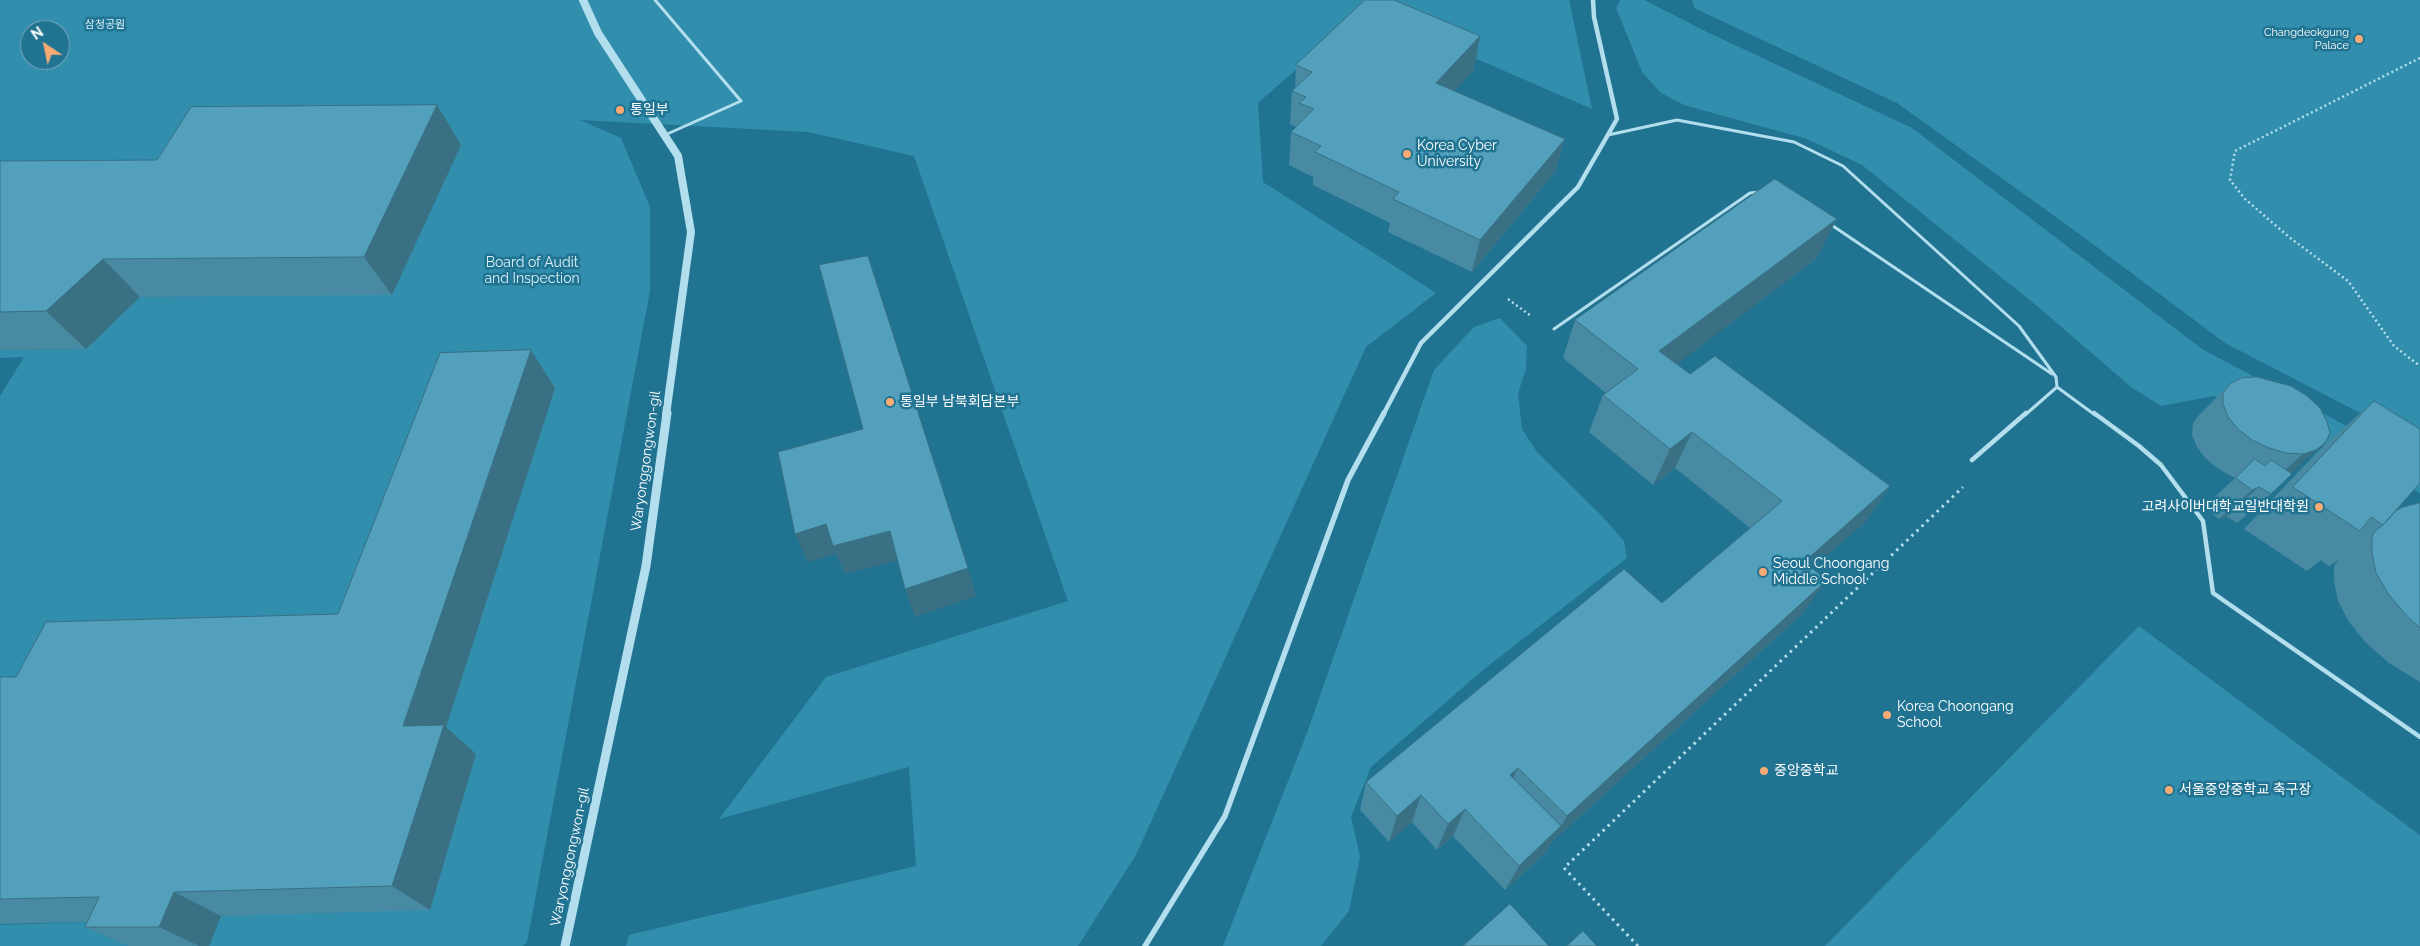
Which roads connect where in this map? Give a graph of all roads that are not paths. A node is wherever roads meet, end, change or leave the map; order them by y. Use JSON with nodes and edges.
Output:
{"nodes":[{"id":1,"x":583,"y":0,"type":"edge"},
{"id":2,"x":655,"y":0,"type":"edge"},
{"id":3,"x":1593,"y":0,"type":"edge"},
{"id":4,"x":665,"y":135,"type":"junction"},
{"id":5,"x":1608,"y":135,"type":"junction"},
{"id":6,"x":1767,"y":192,"type":"edge"},
{"id":7,"x":1828,"y":223,"type":"edge"},
{"id":8,"x":1554,"y":329,"type":"dead end"},
{"id":9,"x":2056,"y":377,"type":"junction"},
{"id":10,"x":2057,"y":387,"type":"junction"},
{"id":11,"x":1972,"y":460,"type":"road end"},
{"id":12,"x":2420,"y":737,"type":"edge"},
{"id":13,"x":565,"y":946,"type":"edge"},
{"id":14,"x":1146,"y":946,"type":"edge"}],
"edges":[{"from":1,"to":4,"type":"street","name":"Waryonggongwon-gil"},
{"from":2,"to":4,"type":"lane"},
{"from":3,"to":5,"type":"street"},
{"from":4,"to":13,"type":"street","name":"Waryonggongwon-gil"},
{"from":5,"to":9,"type":"lane"},
{"from":5,"to":14,"type":"street"},
{"from":6,"to":8,"type":"lane"},
{"from":7,"to":9,"type":"lane"},
{"from":9,"to":10,"type":"lane"},
{"from":10,"to":11,"type":"lane"},
{"from":10,"to":12,"type":"lane"}]}
